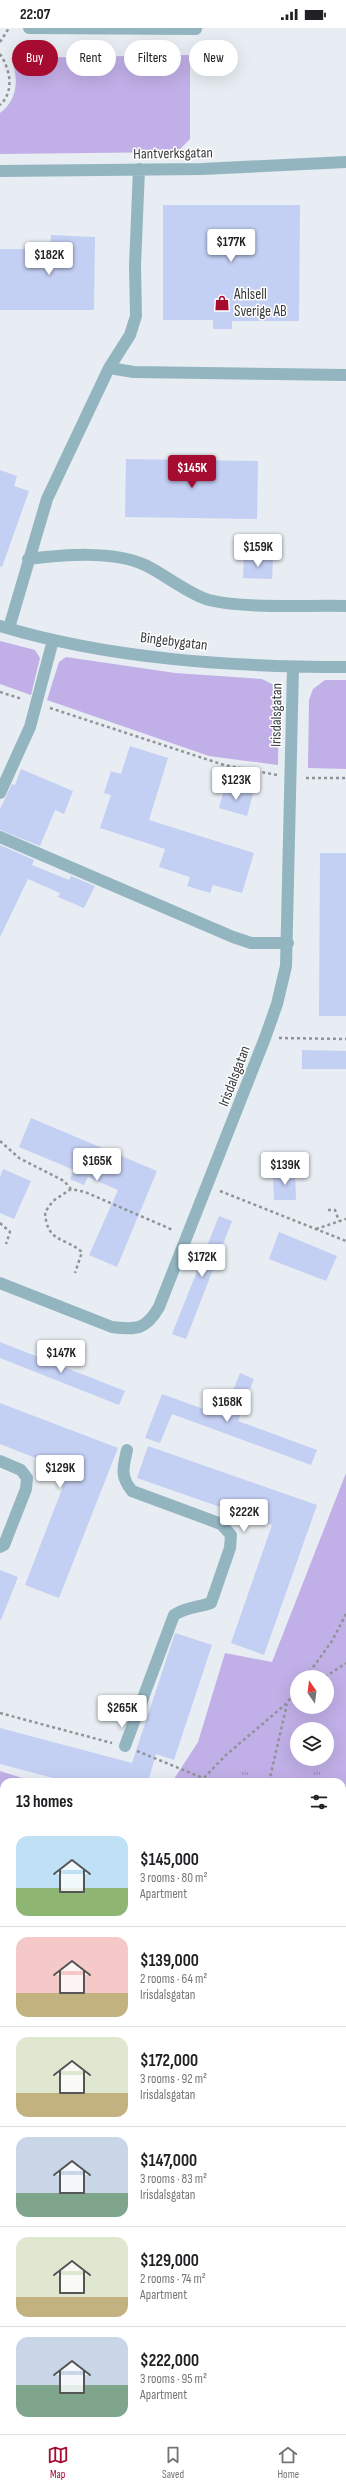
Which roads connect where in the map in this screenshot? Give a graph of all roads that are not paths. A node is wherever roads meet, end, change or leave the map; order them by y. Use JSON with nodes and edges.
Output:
{"nodes":[{"id":1,"x":29,"y":28,"type":"edge"},
{"id":2,"x":196,"y":29,"type":"dead end"},
{"id":3,"x":346,"y":162,"type":"edge"},
{"id":4,"x":139,"y":169,"type":"junction"},
{"id":5,"x":0,"y":171,"type":"edge"},
{"id":6,"x":109,"y":368,"type":"junction"},
{"id":7,"x":346,"y":375,"type":"edge"},
{"id":8,"x":28,"y":559,"type":"junction"},
{"id":9,"x":346,"y":606,"type":"edge"},
{"id":10,"x":4,"y":627,"type":"edge"},
{"id":11,"x":53,"y":640,"type":"junction"},
{"id":12,"x":293,"y":667,"type":"junction"},
{"id":13,"x":346,"y":667,"type":"edge"},
{"id":14,"x":0,"y":793,"type":"edge"},
{"id":15,"x":0,"y":838,"type":"edge"},
{"id":16,"x":288,"y":943,"type":"junction"},
{"id":17,"x":0,"y":1283,"type":"edge"},
{"id":18,"x":126,"y":1450,"type":"dead end"},
{"id":19,"x":0,"y":1462,"type":"edge"},
{"id":20,"x":0,"y":1547,"type":"edge"},
{"id":21,"x":125,"y":1746,"type":"road end"}],
"edges":[{"from":1,"to":2,"type":"street"},
{"from":3,"to":4,"type":"street","name":"Hantverksgatan"},
{"from":4,"to":5,"type":"street","name":"Hantverksgatan"},
{"from":4,"to":6,"type":"street"},
{"from":6,"to":7,"type":"street"},
{"from":6,"to":8,"type":"street"},
{"from":8,"to":9,"type":"street"},
{"from":8,"to":10,"type":"street"},
{"from":10,"to":11,"type":"street","name":"Bingebygatan"},
{"from":11,"to":12,"type":"street","name":"Bingebygatan"},
{"from":11,"to":14,"type":"street"},
{"from":12,"to":13,"type":"street","name":"Bingebygatan"},
{"from":12,"to":16,"type":"street","name":"Irisdalsgatan"},
{"from":15,"to":16,"type":"street"},
{"from":16,"to":17,"type":"street","name":"Irisdalsgatan"},
{"from":18,"to":21,"type":"street"},
{"from":19,"to":20,"type":"street"}]}
